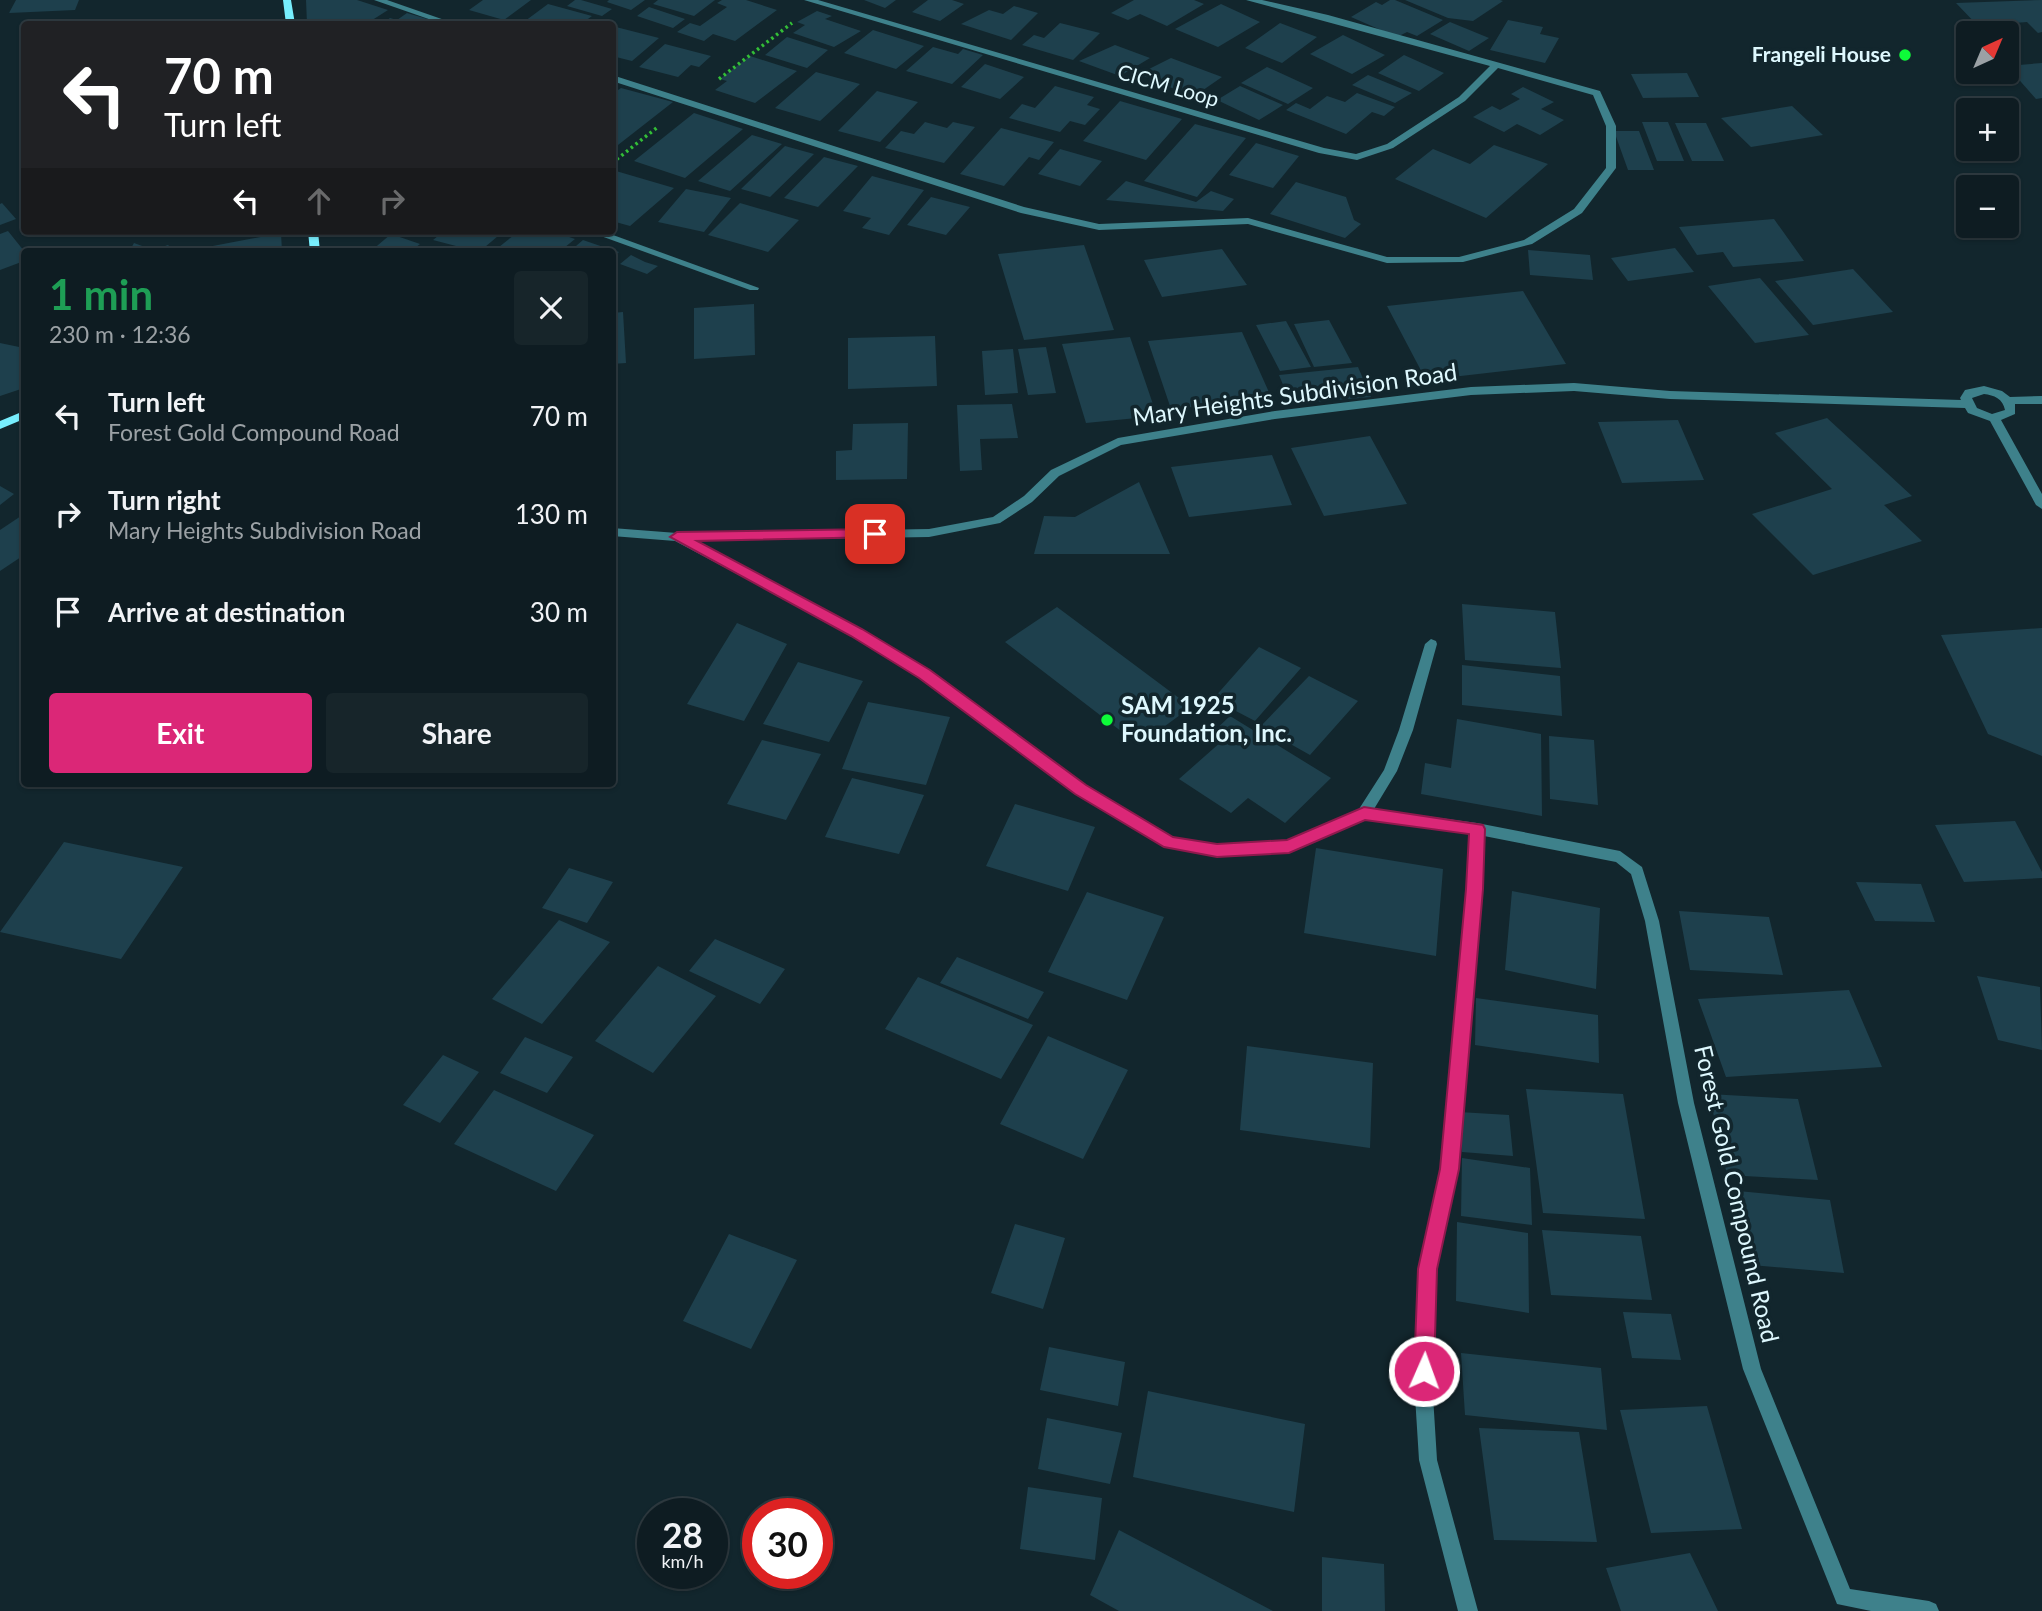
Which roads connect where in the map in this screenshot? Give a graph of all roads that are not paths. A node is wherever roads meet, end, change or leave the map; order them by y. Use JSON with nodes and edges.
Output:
{"nodes":[{"id":1,"x":287,"y":0,"type":"edge"},
{"id":2,"x":378,"y":0,"type":"edge"},
{"id":3,"x":808,"y":0,"type":"edge"},
{"id":4,"x":1250,"y":0,"type":"edge"},
{"id":5,"x":290,"y":21,"type":"edge"},
{"id":6,"x":442,"y":21,"type":"edge"},
{"id":7,"x":1495,"y":66,"type":"junction"},
{"id":8,"x":616,"y":79,"type":"edge"},
{"id":9,"x":604,"y":235,"type":"edge"},
{"id":10,"x":754,"y":288,"type":"dead end"},
{"id":11,"x":2042,"y":400,"type":"edge"},
{"id":12,"x":2009,"y":401,"type":"junction"},
{"id":13,"x":1967,"y":404,"type":"junction"},
{"id":14,"x":21,"y":416,"type":"edge"},
{"id":15,"x":1994,"y":418,"type":"junction"},
{"id":16,"x":0,"y":425,"type":"edge"},
{"id":17,"x":2042,"y":505,"type":"edge"},
{"id":18,"x":616,"y":532,"type":"edge"},
{"id":19,"x":677,"y":537,"type":"junction"},
{"id":20,"x":1431,"y":644,"type":"dead end"},
{"id":21,"x":1364,"y":813,"type":"junction"},
{"id":22,"x":1477,"y":829,"type":"junction"},
{"id":23,"x":1468,"y":1611,"type":"edge"},
{"id":24,"x":1929,"y":1611,"type":"edge"}],
"edges":[{"from":1,"to":5,"type":"main road"},
{"from":2,"to":6,"type":"street"},
{"from":3,"to":7,"type":"street","name":"CICM Loop"},
{"from":4,"to":7,"type":"street"},
{"from":7,"to":8,"type":"street"},
{"from":9,"to":10,"type":"street"},
{"from":11,"to":12,"type":"street"},
{"from":12,"to":13,"type":"street"},
{"from":12,"to":15,"type":"street"},
{"from":13,"to":15,"type":"street"},
{"from":13,"to":19,"type":"street","name":"Mary Heights Subdivision Road"},
{"from":14,"to":16,"type":"main road"},
{"from":15,"to":17,"type":"street"},
{"from":18,"to":19,"type":"street","name":"Mary Heights Subdivision Road"},
{"from":19,"to":21,"type":"street"},
{"from":20,"to":21,"type":"street"},
{"from":21,"to":22,"type":"street","name":"Forest Gold Compound Road"},
{"from":22,"to":23,"type":"street"},
{"from":22,"to":24,"type":"street","name":"Forest Gold Compound Road"}]}
